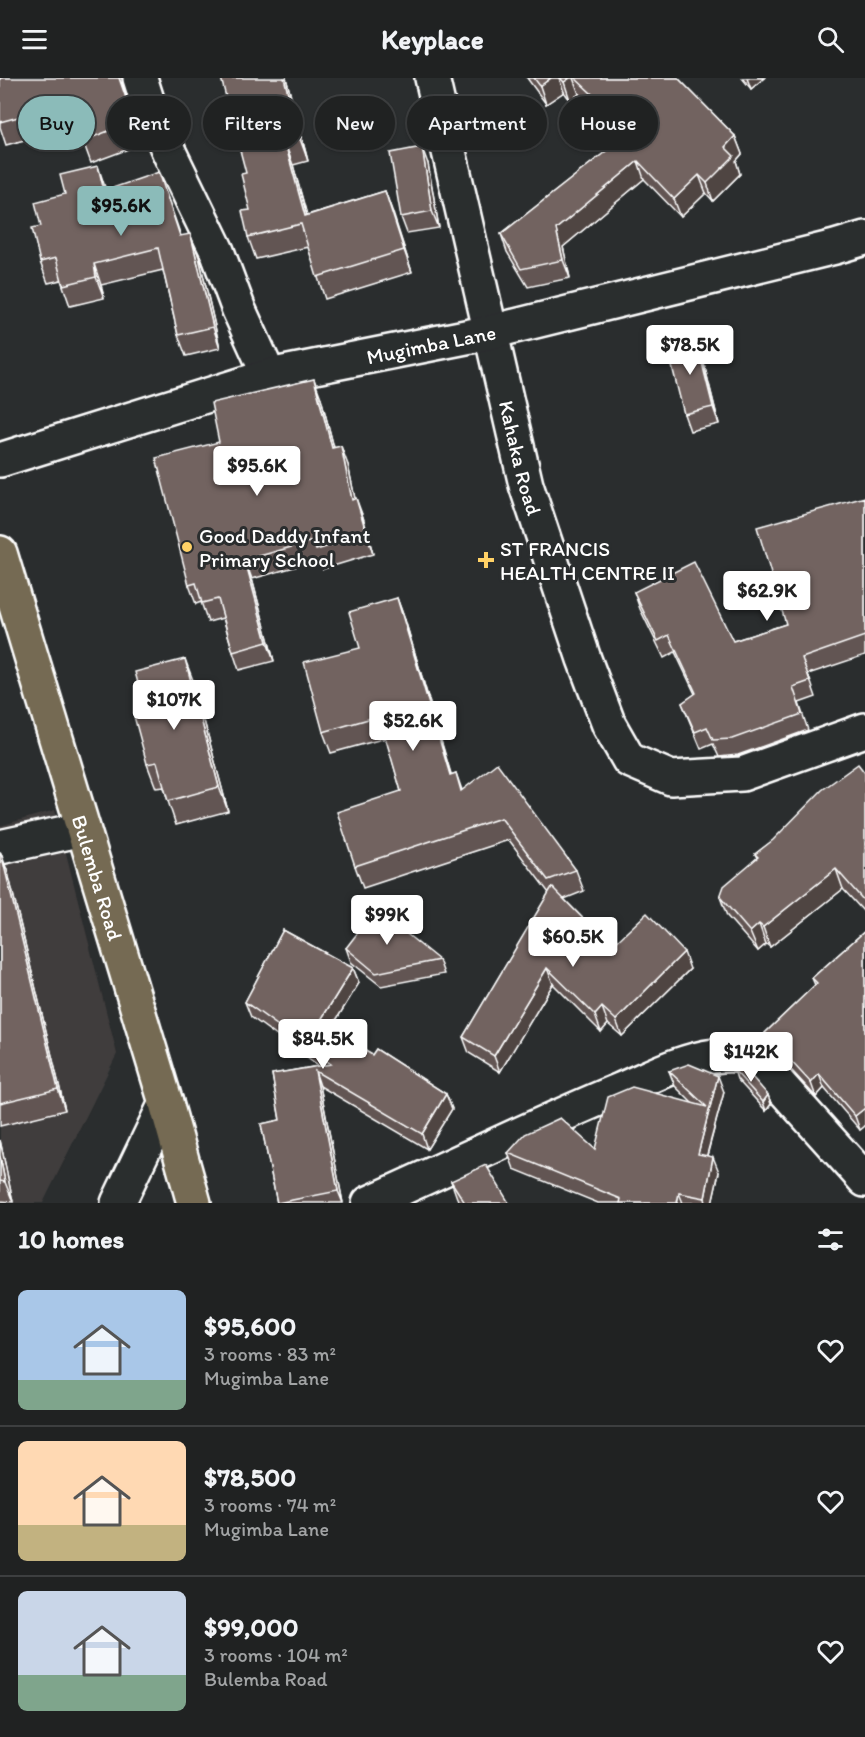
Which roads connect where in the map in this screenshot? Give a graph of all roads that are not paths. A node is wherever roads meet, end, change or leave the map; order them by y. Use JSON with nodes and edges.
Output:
{"nodes":[{"id":1,"x":140,"y":78,"type":"edge"},
{"id":2,"x":432,"y":78,"type":"edge"},
{"id":3,"x":865,"y":238,"type":"edge"},
{"id":4,"x":491,"y":332,"type":"junction"},
{"id":5,"x":269,"y":376,"type":"junction"},
{"id":6,"x":0,"y":460,"type":"edge"},
{"id":7,"x":0,"y":553,"type":"edge"},
{"id":8,"x":865,"y":730,"type":"edge"},
{"id":9,"x":83,"y":829,"type":"junction"},
{"id":10,"x":0,"y":848,"type":"edge"},
{"id":11,"x":166,"y":1103,"type":"junction"},
{"id":12,"x":865,"y":1180,"type":"edge"},
{"id":13,"x":118,"y":1203,"type":"edge"},
{"id":14,"x":194,"y":1203,"type":"edge"},
{"id":15,"x":369,"y":1203,"type":"edge"}],
"edges":[{"from":1,"to":5,"type":"street"},
{"from":2,"to":4,"type":"street","name":"Kahaka Road"},
{"from":3,"to":4,"type":"street","name":"Mugimba Lane"},
{"from":4,"to":5,"type":"street","name":"Mugimba Lane"},
{"from":4,"to":8,"type":"street","name":"Kahaka Road"},
{"from":5,"to":6,"type":"street","name":"Mugimba Lane"},
{"from":7,"to":9,"type":"main road","name":"Bulemba Road"},
{"from":9,"to":10,"type":"street"},
{"from":9,"to":11,"type":"main road","name":"Bulemba Road"},
{"from":11,"to":13,"type":"street"},
{"from":11,"to":14,"type":"main road","name":"Bulemba Road"},
{"from":12,"to":15,"type":"street"}]}
